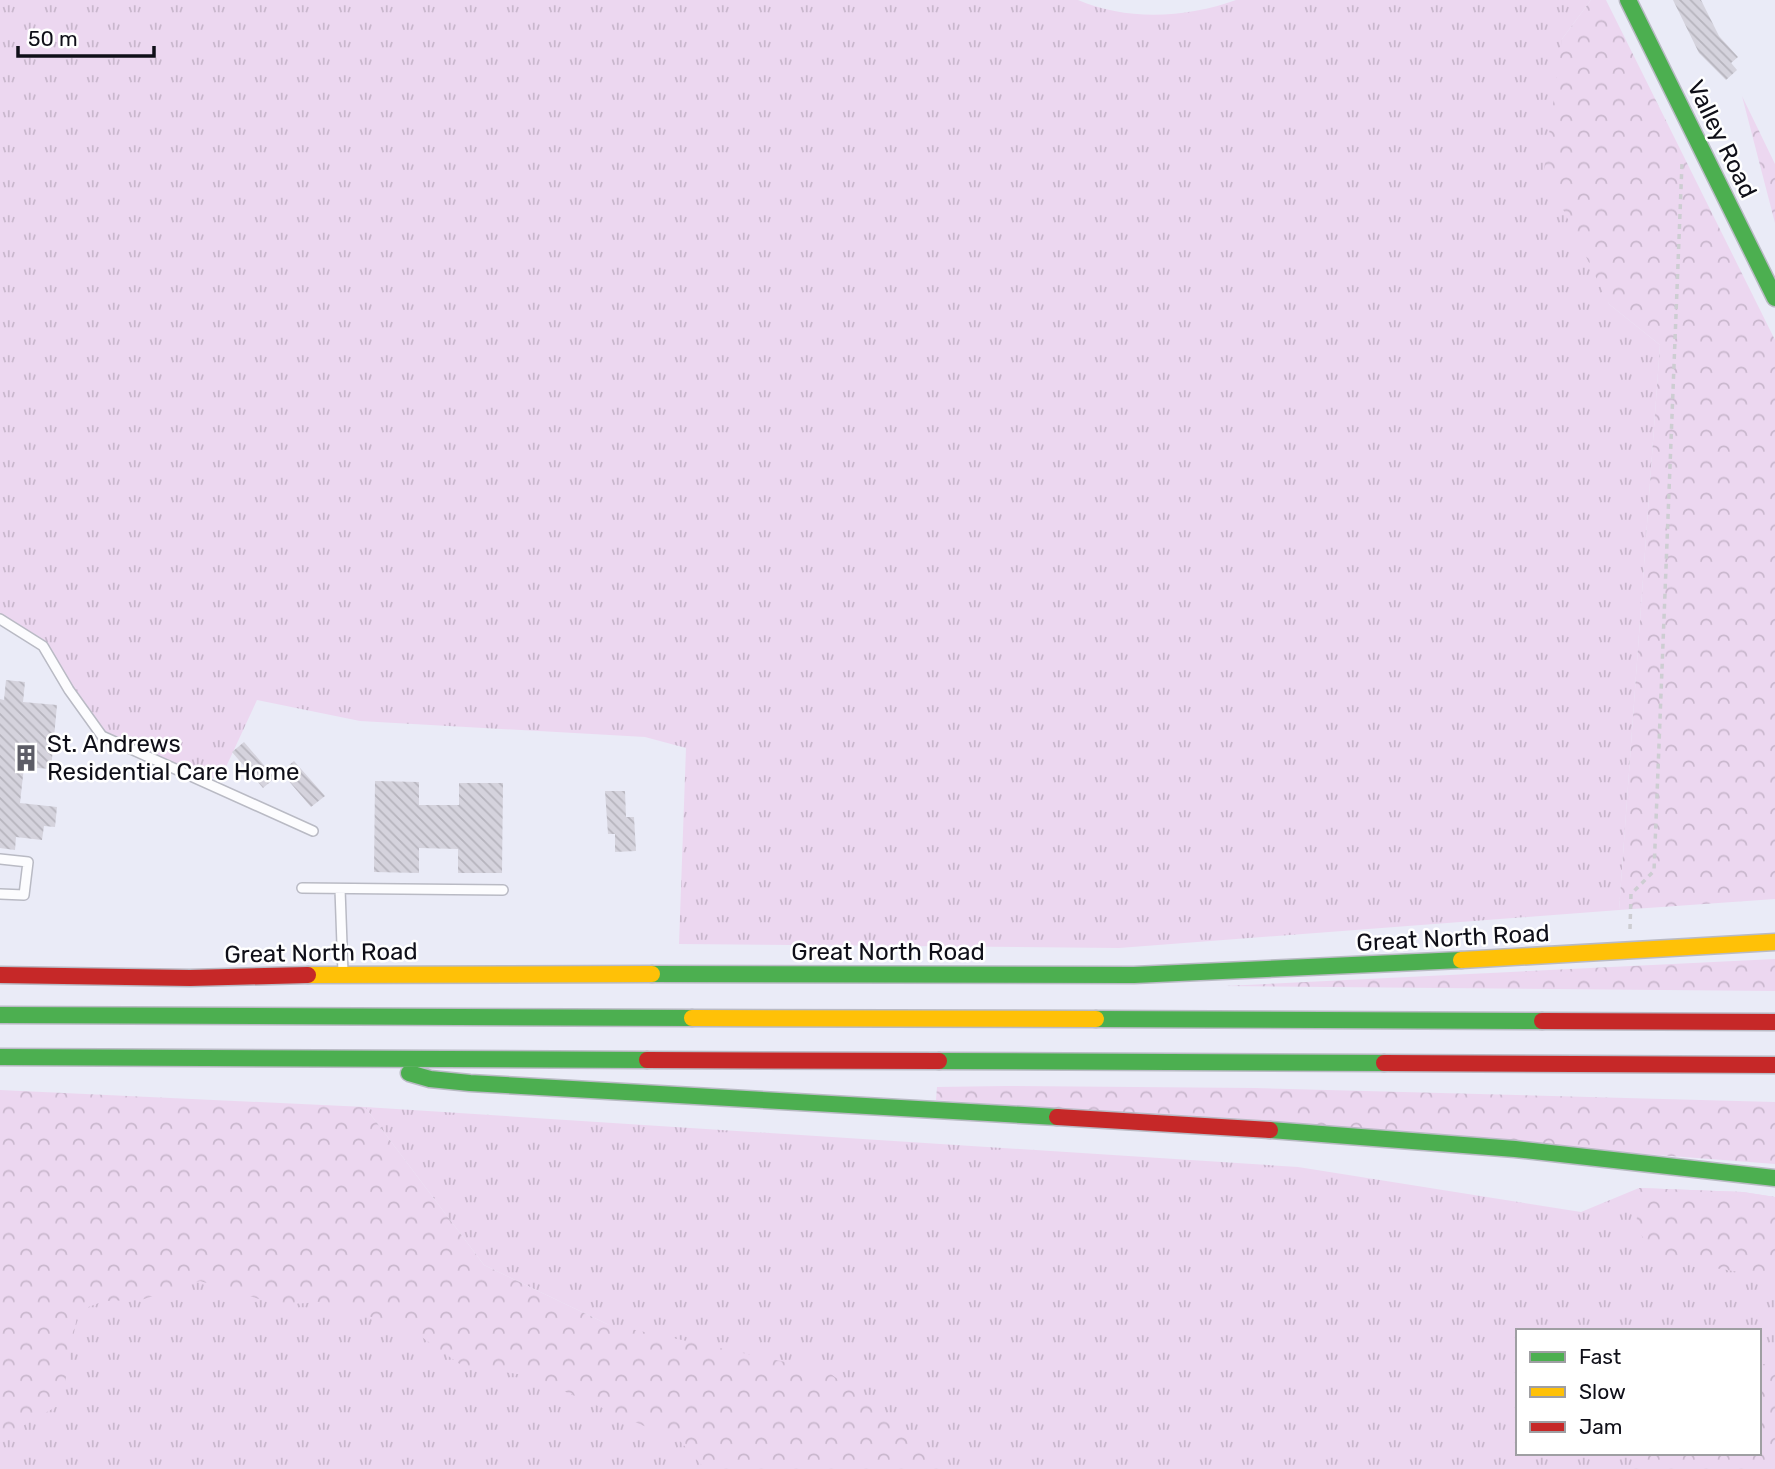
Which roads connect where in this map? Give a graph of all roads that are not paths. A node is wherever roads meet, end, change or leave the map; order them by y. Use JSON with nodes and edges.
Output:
{"nodes":[{"id":1,"x":1628,"y":0,"type":"edge"},
{"id":2,"x":1775,"y":298,"type":"edge"},
{"id":3,"x":0,"y":619,"type":"edge"},
{"id":4,"x":313,"y":831,"type":"dead end"},
{"id":5,"x":0,"y":859,"type":"edge"},
{"id":6,"x":302,"y":888,"type":"dead end"},
{"id":7,"x":340,"y":889,"type":"junction"},
{"id":8,"x":503,"y":890,"type":"dead end"},
{"id":9,"x":0,"y":894,"type":"edge"},
{"id":10,"x":1775,"y":942,"type":"edge"},
{"id":11,"x":344,"y":974,"type":"junction"},
{"id":12,"x":0,"y":975,"type":"edge"},
{"id":13,"x":0,"y":1015,"type":"edge"},
{"id":14,"x":1775,"y":1022,"type":"edge"},
{"id":15,"x":0,"y":1057,"type":"edge"},
{"id":16,"x":356,"y":1057,"type":"junction"},
{"id":17,"x":1775,"y":1065,"type":"edge"},
{"id":18,"x":1775,"y":1178,"type":"edge"}],
"edges":[{"from":1,"to":2,"type":"main road","name":"Valley Road"},
{"from":3,"to":4,"type":"lane"},
{"from":5,"to":9,"type":"lane"},
{"from":6,"to":7,"type":"lane"},
{"from":7,"to":8,"type":"lane"},
{"from":7,"to":11,"type":"lane"},
{"from":10,"to":11,"type":"main road","name":"Great North Road"},
{"from":11,"to":12,"type":"main road","name":"Great North Road"},
{"from":13,"to":14,"type":"main road"},
{"from":15,"to":16,"type":"main road"},
{"from":16,"to":17,"type":"main road"},
{"from":16,"to":18,"type":"main road"}]}
